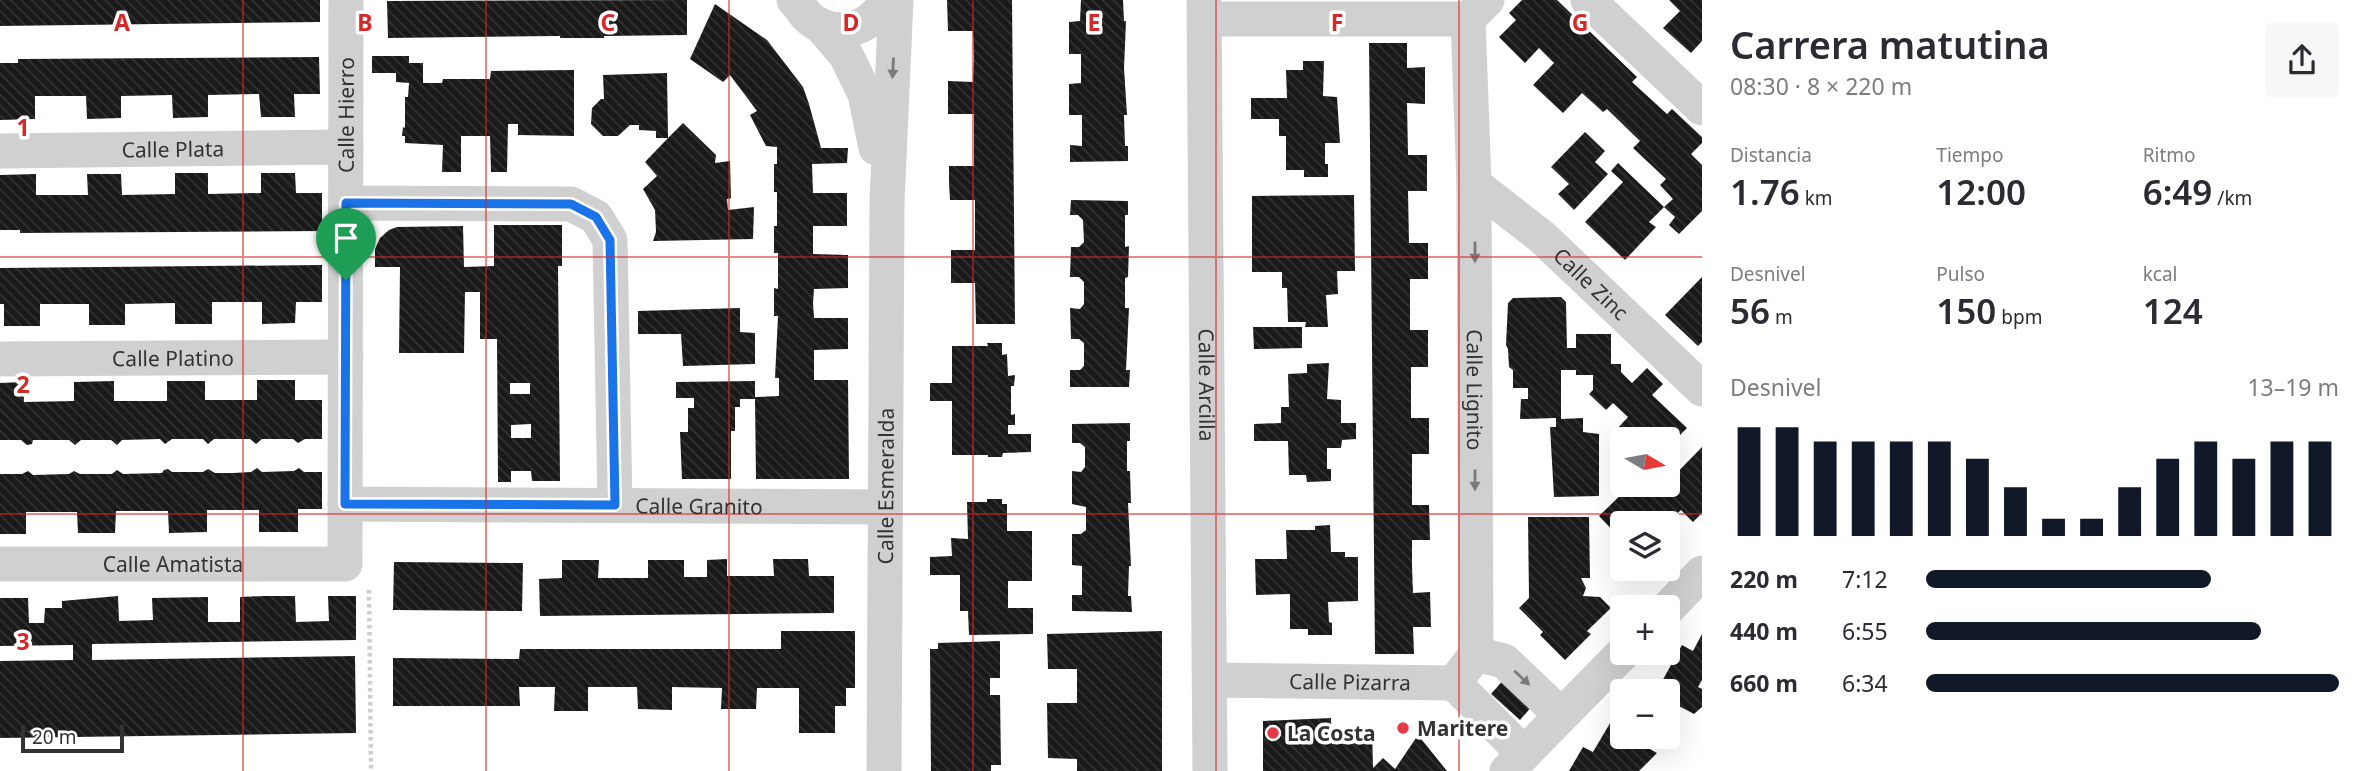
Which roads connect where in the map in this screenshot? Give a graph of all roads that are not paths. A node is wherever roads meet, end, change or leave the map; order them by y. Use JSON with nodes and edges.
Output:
{"nodes":[{"id":1,"x":346,"y":0,"type":"edge"},
{"id":2,"x":794,"y":0,"type":"edge"},
{"id":3,"x":889,"y":0,"type":"edge"},
{"id":4,"x":896,"y":0,"type":"edge"},
{"id":5,"x":1588,"y":0,"type":"edge"},
{"id":6,"x":1204,"y":10,"type":"edge"},
{"id":7,"x":1477,"y":10,"type":"edge"},
{"id":8,"x":821,"y":26,"type":"junction"},
{"id":9,"x":1702,"y":108,"type":"edge"},
{"id":10,"x":346,"y":147,"type":"junction"},
{"id":11,"x":0,"y":151,"type":"edge"},
{"id":12,"x":1474,"y":184,"type":"junction"},
{"id":13,"x":887,"y":202,"type":"junction"},
{"id":14,"x":346,"y":203,"type":"junction"},
{"id":15,"x":346,"y":357,"type":"junction"},
{"id":16,"x":0,"y":359,"type":"edge"},
{"id":17,"x":1702,"y":389,"type":"edge"},
{"id":18,"x":345,"y":504,"type":"junction"},
{"id":19,"x":615,"y":505,"type":"junction"},
{"id":20,"x":885,"y":507,"type":"junction"},
{"id":21,"x":0,"y":564,"type":"edge"},
{"id":22,"x":345,"y":564,"type":"joint"},
{"id":23,"x":1702,"y":573,"type":"edge"},
{"id":24,"x":1680,"y":596,"type":"edge"},
{"id":25,"x":1476,"y":654,"type":"junction"},
{"id":26,"x":1611,"y":665,"type":"edge"},
{"id":27,"x":1210,"y":680,"type":"junction"},
{"id":28,"x":1454,"y":682,"type":"junction"},
{"id":29,"x":1562,"y":715,"type":"junction"},
{"id":30,"x":1515,"y":762,"type":"edge"},
{"id":31,"x":884,"y":771,"type":"edge"},
{"id":32,"x":1210,"y":771,"type":"edge"}],
"edges":[{"from":1,"to":10,"type":"street","name":"Calle Hierro"},
{"from":2,"to":8,"type":"street","name":"Calle Esmeralda"},
{"from":3,"to":8,"type":"street"},
{"from":4,"to":13,"type":"street","name":"Calle Esmeralda","one_way":true},
{"from":5,"to":9,"type":"street"},
{"from":6,"to":7,"type":"street"},
{"from":6,"to":27,"type":"street","name":"Calle Arcilla"},
{"from":7,"to":12,"type":"street","name":"Calle Lignito"},
{"from":8,"to":13,"type":"street","name":"Calle Esmeralda"},
{"from":10,"to":11,"type":"street","name":"Calle Plata"},
{"from":10,"to":14,"type":"street","name":"Calle Hierro"},
{"from":12,"to":17,"type":"street","name":"Calle Zinc"},
{"from":12,"to":25,"type":"street","name":"Calle Lignito","one_way":true},
{"from":13,"to":20,"type":"street","name":"Calle Esmeralda"},
{"from":14,"to":15,"type":"street","name":"Calle Hierro"},
{"from":14,"to":19,"type":"street"},
{"from":15,"to":16,"type":"street","name":"Calle Platino"},
{"from":15,"to":18,"type":"street","name":"Calle Hierro"},
{"from":18,"to":19,"type":"street","name":"Calle Granito"},
{"from":18,"to":22,"type":"street","name":"Calle Hierro"},
{"from":19,"to":20,"type":"street","name":"Calle Granito"},
{"from":20,"to":31,"type":"street","name":"Calle Esmeralda"},
{"from":21,"to":22,"type":"street","name":"Calle Amatista"},
{"from":23,"to":24,"type":"street"},
{"from":25,"to":28,"type":"street"},
{"from":25,"to":29,"type":"street","one_way":true},
{"from":26,"to":29,"type":"street"},
{"from":27,"to":28,"type":"street","name":"Calle Pizarra"},
{"from":27,"to":32,"type":"street","name":"Calle Arcilla"},
{"from":28,"to":30,"type":"street"},
{"from":29,"to":30,"type":"street"}]}
